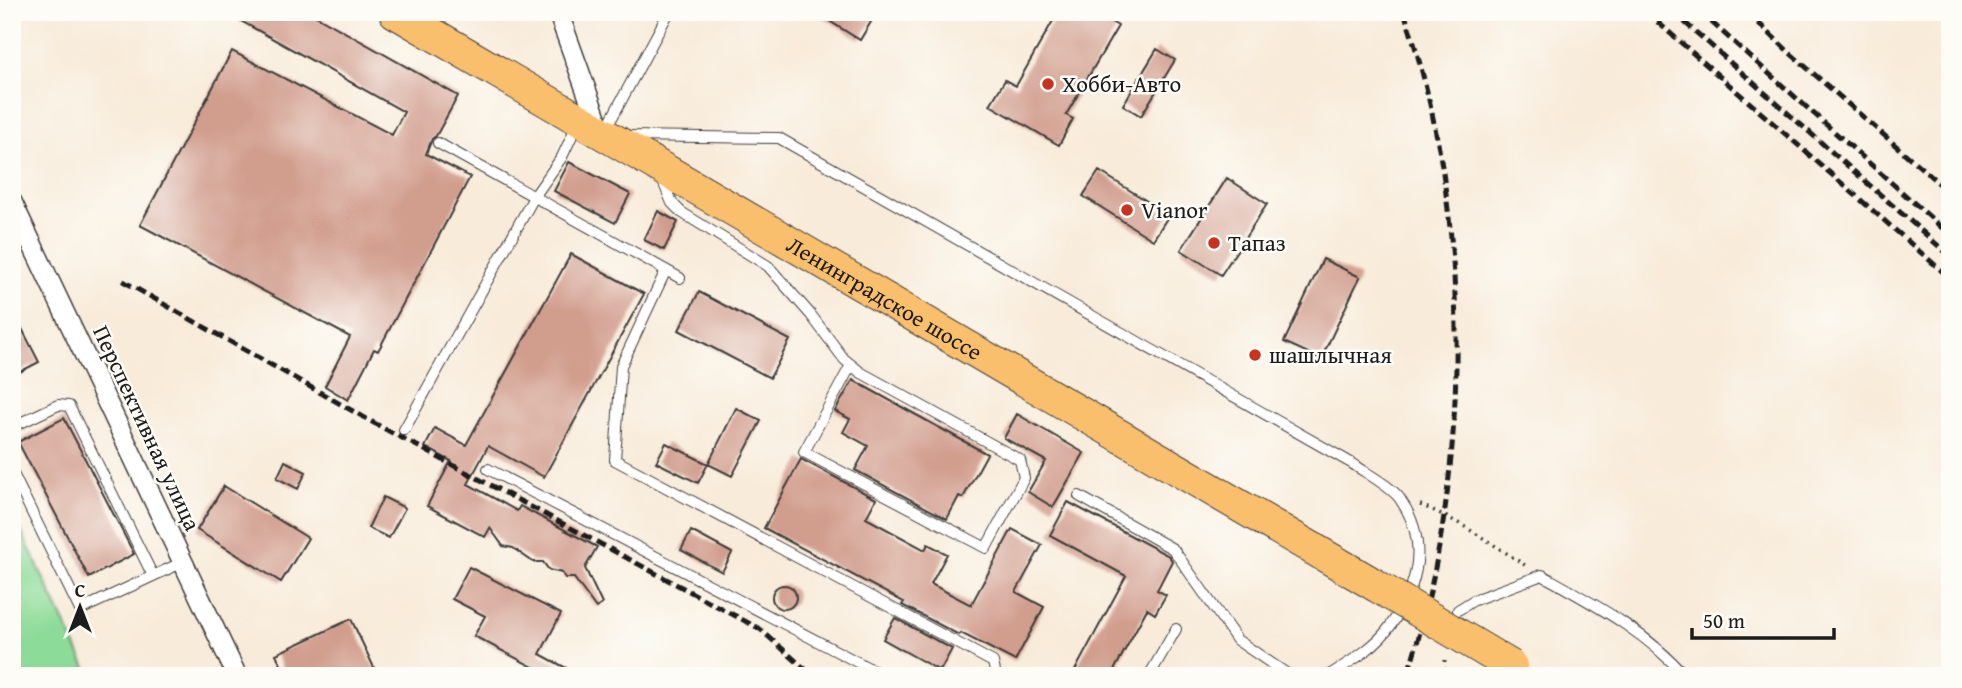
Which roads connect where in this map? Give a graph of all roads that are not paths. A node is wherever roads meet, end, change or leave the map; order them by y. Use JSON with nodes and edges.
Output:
{"nodes":[{"id":1,"x":395,"y":12,"type":"edge"},
{"id":2,"x":558,"y":12,"type":"edge"},
{"id":3,"x":669,"y":12,"type":"edge"},
{"id":4,"x":591,"y":128,"type":"junction"},
{"id":5,"x":438,"y":143,"type":"dead end"},
{"id":6,"x":656,"y":165,"type":"junction"},
{"id":7,"x":534,"y":197,"type":"junction"},
{"id":8,"x":12,"y":202,"type":"edge"},
{"id":9,"x":666,"y":270,"type":"junction"},
{"id":10,"x":680,"y":278,"type":"dead end"},
{"id":11,"x":851,"y":365,"type":"junction"},
{"id":12,"x":12,"y":427,"type":"edge"},
{"id":13,"x":404,"y":430,"type":"dead end"},
{"id":14,"x":488,"y":469,"type":"dead end"},
{"id":15,"x":12,"y":472,"type":"edge"},
{"id":16,"x":1079,"y":496,"type":"dead end"},
{"id":17,"x":183,"y":562,"type":"junction"},
{"id":18,"x":153,"y":576,"type":"junction"},
{"id":19,"x":1458,"y":610,"type":"dead end"},
{"id":20,"x":1176,"y":629,"type":"dead end"},
{"id":21,"x":1518,"y":671,"type":"edge"},
{"id":22,"x":237,"y":676,"type":"edge"},
{"id":23,"x":884,"y":676,"type":"edge"},
{"id":24,"x":996,"y":676,"type":"edge"},
{"id":25,"x":1150,"y":676,"type":"edge"},
{"id":26,"x":1290,"y":676,"type":"edge"},
{"id":27,"x":1328,"y":676,"type":"edge"},
{"id":28,"x":1685,"y":676,"type":"edge"}],
"edges":[{"from":1,"to":4,"type":"main road","name":"Ленинградское шоссе"},
{"from":2,"to":4,"type":"street"},
{"from":3,"to":4,"type":"lane"},
{"from":4,"to":6,"type":"main road","name":"Ленинградское шоссе"},
{"from":4,"to":7,"type":"lane"},
{"from":4,"to":27,"type":"lane"},
{"from":5,"to":7,"type":"lane"},
{"from":6,"to":11,"type":"lane"},
{"from":6,"to":21,"type":"main road","name":"Ленинградское шоссе","bridge":true},
{"from":7,"to":9,"type":"lane"},
{"from":7,"to":13,"type":"lane"},
{"from":8,"to":17,"type":"street","name":"Перспективная улица"},
{"from":9,"to":10,"type":"lane"},
{"from":9,"to":24,"type":"lane"},
{"from":11,"to":11,"type":"lane"},
{"from":12,"to":18,"type":"lane"},
{"from":14,"to":23,"type":"lane"},
{"from":15,"to":18,"type":"lane"},
{"from":16,"to":26,"type":"lane"},
{"from":17,"to":18,"type":"lane"},
{"from":17,"to":22,"type":"street","name":"Перспективная улица"},
{"from":19,"to":28,"type":"lane"},
{"from":20,"to":25,"type":"lane"}]}
